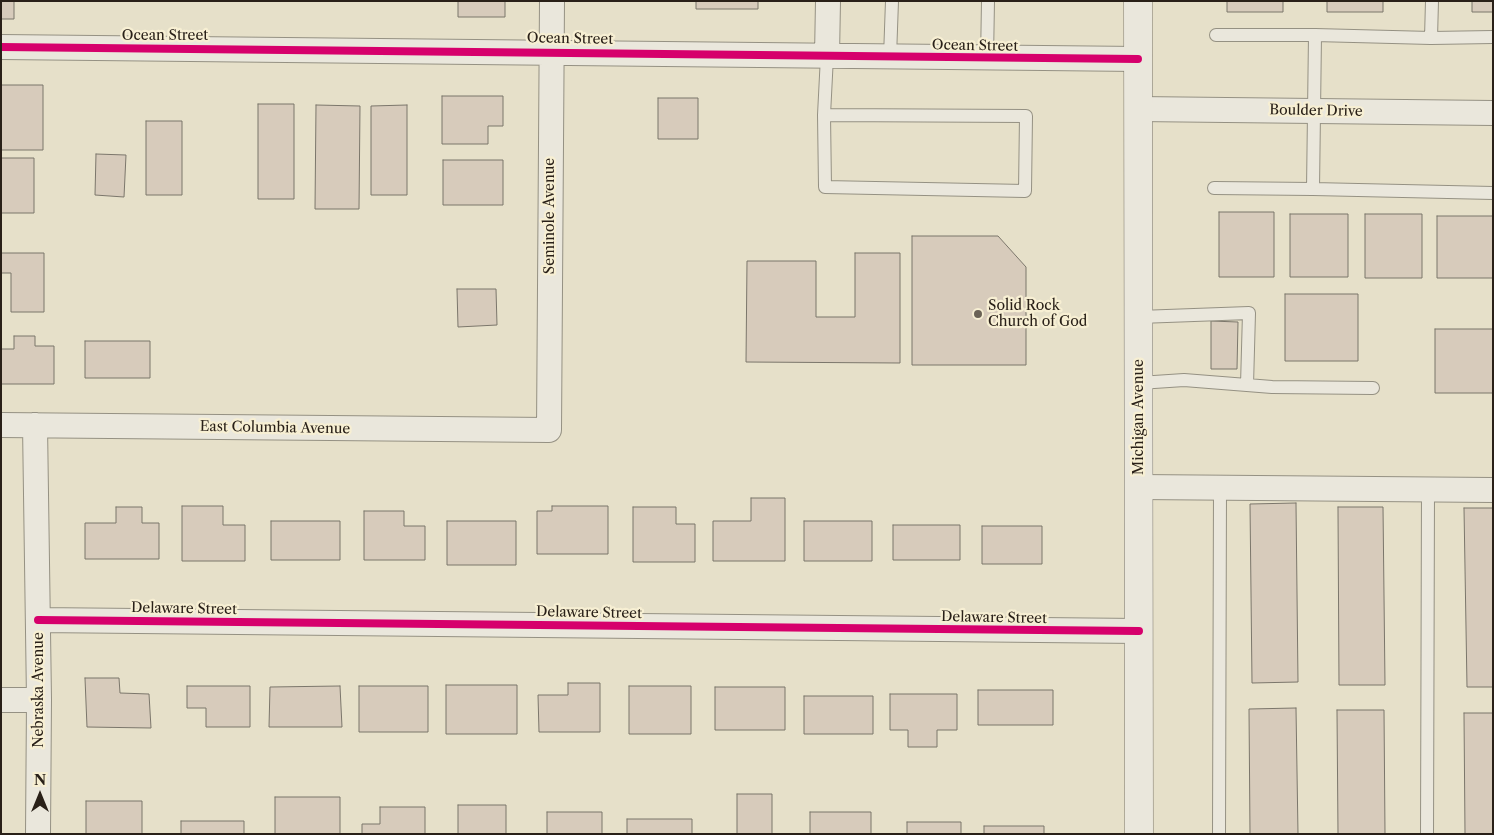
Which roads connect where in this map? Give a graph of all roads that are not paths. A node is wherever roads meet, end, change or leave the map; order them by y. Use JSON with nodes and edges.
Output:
{"nodes":[{"id":1,"x":552,"y":1,"type":"edge"},
{"id":2,"x":828,"y":1,"type":"edge"},
{"id":3,"x":988,"y":1,"type":"edge"},
{"id":4,"x":1138,"y":1,"type":"edge"},
{"id":5,"x":1432,"y":1,"type":"edge"},
{"id":6,"x":892,"y":3,"type":"edge"},
{"id":7,"x":1216,"y":35,"type":"dead end"},
{"id":8,"x":1315,"y":35,"type":"junction"},
{"id":9,"x":1493,"y":37,"type":"edge"},
{"id":10,"x":1431,"y":38,"type":"junction"},
{"id":11,"x":1,"y":47,"type":"edge"},
{"id":12,"x":550,"y":51,"type":"junction"},
{"id":13,"x":827,"y":56,"type":"junction"},
{"id":14,"x":890,"y":57,"type":"junction"},
{"id":15,"x":987,"y":59,"type":"junction"},
{"id":16,"x":1138,"y":60,"type":"junction"},
{"id":17,"x":1138,"y":109,"type":"junction"},
{"id":18,"x":1314,"y":111,"type":"junction"},
{"id":19,"x":1493,"y":113,"type":"edge"},
{"id":20,"x":824,"y":115,"type":"junction"},
{"id":21,"x":1214,"y":188,"type":"dead end"},
{"id":22,"x":1313,"y":189,"type":"junction"},
{"id":23,"x":1493,"y":193,"type":"edge"},
{"id":24,"x":1139,"y":317,"type":"junction"},
{"id":25,"x":1139,"y":383,"type":"junction"},
{"id":26,"x":1247,"y":385,"type":"junction"},
{"id":27,"x":1373,"y":388,"type":"dead end"},
{"id":28,"x":1,"y":425,"type":"edge"},
{"id":29,"x":35,"y":425,"type":"junction"},
{"id":30,"x":549,"y":430,"type":"joint"},
{"id":31,"x":1139,"y":487,"type":"junction"},
{"id":32,"x":1220,"y":488,"type":"junction"},
{"id":33,"x":1428,"y":489,"type":"junction"},
{"id":34,"x":1493,"y":490,"type":"edge"},
{"id":35,"x":38,"y":620,"type":"junction"},
{"id":36,"x":1139,"y":632,"type":"junction"},
{"id":37,"x":1,"y":700,"type":"edge"},
{"id":38,"x":39,"y":700,"type":"junction"},
{"id":39,"x":38,"y":834,"type":"edge"},
{"id":40,"x":1139,"y":834,"type":"edge"},
{"id":41,"x":1220,"y":834,"type":"edge"},
{"id":42,"x":1427,"y":834,"type":"edge"}],
"edges":[{"from":1,"to":12,"type":"street","name":"Seminole Avenue"},
{"from":2,"to":13,"type":"street"},
{"from":3,"to":15,"type":"lane"},
{"from":4,"to":16,"type":"main road","name":"Michigan Avenue"},
{"from":5,"to":10,"type":"lane"},
{"from":6,"to":14,"type":"lane"},
{"from":7,"to":8,"type":"lane"},
{"from":8,"to":10,"type":"lane"},
{"from":8,"to":18,"type":"lane"},
{"from":9,"to":10,"type":"lane"},
{"from":11,"to":12,"type":"street","name":"Ocean Street"},
{"from":12,"to":13,"type":"street","name":"Ocean Street"},
{"from":12,"to":30,"type":"street","name":"Seminole Avenue"},
{"from":13,"to":14,"type":"street","name":"Ocean Street"},
{"from":13,"to":20,"type":"lane"},
{"from":14,"to":15,"type":"street","name":"Ocean Street"},
{"from":15,"to":16,"type":"street","name":"Ocean Street"},
{"from":16,"to":17,"type":"main road","name":"Michigan Avenue"},
{"from":17,"to":18,"type":"street","name":"Boulder Drive"},
{"from":17,"to":24,"type":"main road","name":"Michigan Avenue"},
{"from":18,"to":19,"type":"street","name":"Boulder Drive"},
{"from":18,"to":22,"type":"lane"},
{"from":20,"to":20,"type":"lane"},
{"from":21,"to":22,"type":"lane"},
{"from":22,"to":23,"type":"lane"},
{"from":24,"to":25,"type":"main road","name":"Michigan Avenue"},
{"from":24,"to":26,"type":"lane"},
{"from":25,"to":26,"type":"lane"},
{"from":25,"to":31,"type":"main road","name":"Michigan Avenue"},
{"from":26,"to":27,"type":"lane"},
{"from":28,"to":29,"type":"street","name":"East Columbia Avenue"},
{"from":29,"to":30,"type":"street","name":"East Columbia Avenue"},
{"from":29,"to":35,"type":"street","name":"Nebraska Avenue"},
{"from":31,"to":32,"type":"street"},
{"from":31,"to":36,"type":"main road","name":"Michigan Avenue"},
{"from":32,"to":33,"type":"street"},
{"from":32,"to":41,"type":"lane"},
{"from":33,"to":34,"type":"street"},
{"from":33,"to":42,"type":"lane"},
{"from":35,"to":36,"type":"street","name":"Delaware Street"},
{"from":35,"to":38,"type":"street","name":"Nebraska Avenue"},
{"from":36,"to":40,"type":"main road","name":"Michigan Avenue"},
{"from":37,"to":38,"type":"street"},
{"from":38,"to":39,"type":"street","name":"Nebraska Avenue"}]}
